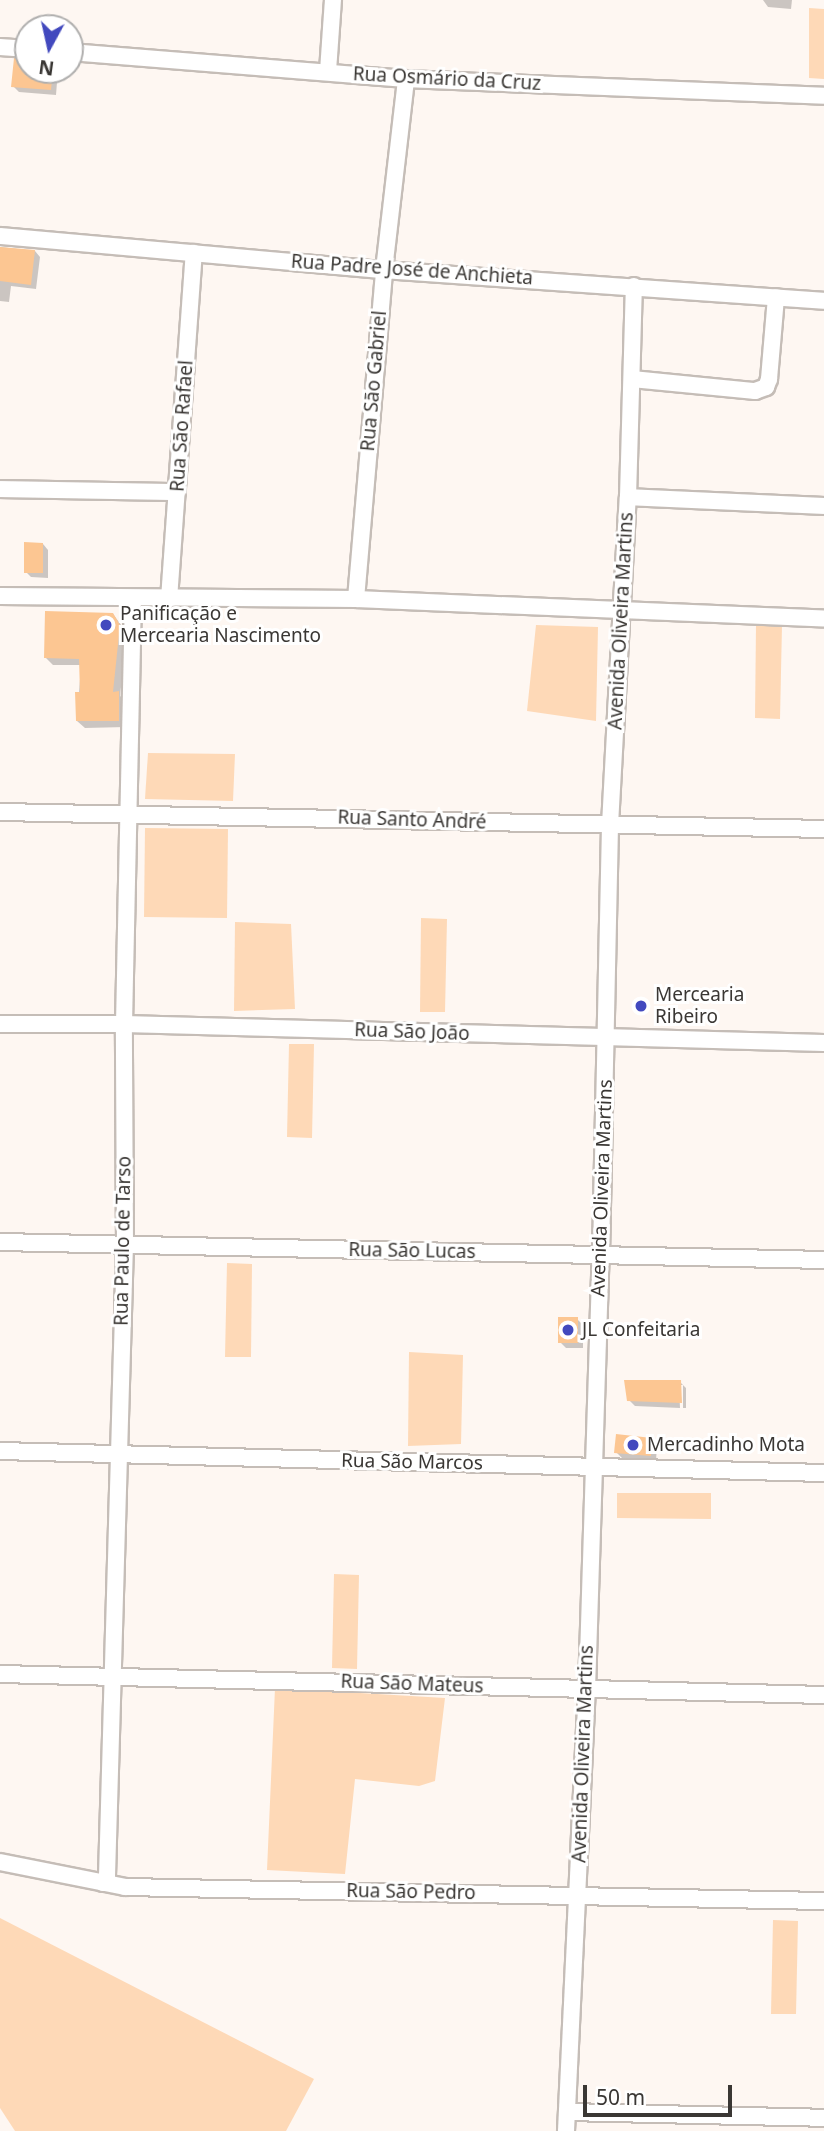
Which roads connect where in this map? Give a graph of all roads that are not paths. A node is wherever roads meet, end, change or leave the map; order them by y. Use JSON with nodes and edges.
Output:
{"nodes":[{"id":1,"x":333,"y":0,"type":"edge"},
{"id":2,"x":84,"y":53,"type":"edge"},
{"id":3,"x":328,"y":71,"type":"junction"},
{"id":4,"x":406,"y":79,"type":"junction"},
{"id":5,"x":824,"y":96,"type":"edge"},
{"id":6,"x":0,"y":236,"type":"edge"},
{"id":7,"x":194,"y":253,"type":"junction"},
{"id":8,"x":384,"y":270,"type":"junction"},
{"id":9,"x":634,"y":286,"type":"junction"},
{"id":10,"x":776,"y":297,"type":"junction"},
{"id":11,"x":824,"y":301,"type":"edge"},
{"id":12,"x":632,"y":379,"type":"junction"},
{"id":13,"x":0,"y":489,"type":"edge"},
{"id":14,"x":177,"y":492,"type":"junction"},
{"id":15,"x":628,"y":497,"type":"junction"},
{"id":16,"x":824,"y":506,"type":"edge"},
{"id":17,"x":0,"y":596,"type":"edge"},
{"id":18,"x":133,"y":598,"type":"junction"},
{"id":19,"x":169,"y":599,"type":"junction"},
{"id":20,"x":356,"y":599,"type":"junction"},
{"id":21,"x":622,"y":612,"type":"junction"},
{"id":22,"x":824,"y":619,"type":"edge"},
{"id":23,"x":0,"y":812,"type":"edge"},
{"id":24,"x":129,"y":813,"type":"junction"},
{"id":25,"x":610,"y":825,"type":"junction"},
{"id":26,"x":824,"y":829,"type":"edge"},
{"id":27,"x":0,"y":1024,"type":"edge"},
{"id":28,"x":124,"y":1024,"type":"junction"},
{"id":29,"x":606,"y":1038,"type":"junction"},
{"id":30,"x":824,"y":1043,"type":"edge"},
{"id":31,"x":0,"y":1242,"type":"edge"},
{"id":32,"x":125,"y":1245,"type":"junction"},
{"id":33,"x":601,"y":1255,"type":"junction"},
{"id":34,"x":824,"y":1260,"type":"edge"},
{"id":35,"x":0,"y":1451,"type":"edge"},
{"id":36,"x":117,"y":1455,"type":"junction"},
{"id":37,"x":592,"y":1467,"type":"junction"},
{"id":38,"x":824,"y":1473,"type":"edge"},
{"id":39,"x":0,"y":1674,"type":"edge"},
{"id":40,"x":113,"y":1676,"type":"junction"},
{"id":41,"x":587,"y":1689,"type":"junction"},
{"id":42,"x":824,"y":1695,"type":"edge"},
{"id":43,"x":0,"y":1862,"type":"edge"},
{"id":44,"x":103,"y":1883,"type":"junction"},
{"id":45,"x":577,"y":1894,"type":"junction"},
{"id":46,"x":824,"y":1901,"type":"edge"},
{"id":47,"x":567,"y":2112,"type":"junction"},
{"id":48,"x":824,"y":2118,"type":"edge"},
{"id":49,"x":566,"y":2131,"type":"edge"}],
"edges":[{"from":1,"to":3,"type":"street"},
{"from":2,"to":3,"type":"street","name":"Rua Osmário da Cruz"},
{"from":3,"to":4,"type":"street","name":"Rua Osmário da Cruz"},
{"from":4,"to":5,"type":"street","name":"Rua Osmário da Cruz"},
{"from":4,"to":8,"type":"street","name":"Rua São Gabriel"},
{"from":6,"to":7,"type":"street","name":"Rua Padre José de Anchieta"},
{"from":7,"to":8,"type":"street","name":"Rua Padre José de Anchieta"},
{"from":7,"to":14,"type":"street","name":"Rua São Rafael"},
{"from":8,"to":9,"type":"street","name":"Rua Padre José de Anchieta"},
{"from":8,"to":20,"type":"street","name":"Rua São Gabriel"},
{"from":9,"to":10,"type":"street","name":"Rua Padre José de Anchieta"},
{"from":9,"to":12,"type":"street","name":"Avenida Oliveira Martins"},
{"from":10,"to":11,"type":"street","name":"Rua Padre José de Anchieta"},
{"from":10,"to":12,"type":"street"},
{"from":12,"to":15,"type":"street","name":"Avenida Oliveira Martins"},
{"from":13,"to":14,"type":"street"},
{"from":14,"to":19,"type":"street","name":"Rua São Rafael"},
{"from":15,"to":16,"type":"street"},
{"from":15,"to":21,"type":"street","name":"Avenida Oliveira Martins"},
{"from":17,"to":18,"type":"street"},
{"from":18,"to":19,"type":"street"},
{"from":18,"to":24,"type":"street","name":"Rua Paulo de Tarso"},
{"from":19,"to":20,"type":"street"},
{"from":20,"to":21,"type":"street"},
{"from":21,"to":22,"type":"street"},
{"from":21,"to":25,"type":"street","name":"Avenida Oliveira Martins"},
{"from":23,"to":24,"type":"street","name":"Rua Santo André"},
{"from":24,"to":25,"type":"street","name":"Rua Santo André"},
{"from":24,"to":28,"type":"street","name":"Rua Paulo de Tarso"},
{"from":25,"to":26,"type":"street","name":"Rua Santo André"},
{"from":25,"to":29,"type":"street","name":"Avenida Oliveira Martins"},
{"from":27,"to":28,"type":"street","name":"Rua São João"},
{"from":28,"to":29,"type":"street","name":"Rua São João"},
{"from":28,"to":32,"type":"street","name":"Rua Paulo de Tarso"},
{"from":29,"to":30,"type":"street","name":"Rua São João"},
{"from":29,"to":33,"type":"street","name":"Avenida Oliveira Martins"},
{"from":31,"to":32,"type":"street","name":"Rua São Lucas"},
{"from":32,"to":33,"type":"street","name":"Rua São Lucas"},
{"from":32,"to":36,"type":"street","name":"Rua Paulo de Tarso"},
{"from":33,"to":34,"type":"street","name":"Rua São Lucas"},
{"from":33,"to":37,"type":"street","name":"Avenida Oliveira Martins"},
{"from":35,"to":36,"type":"street","name":"Rua São Marcos"},
{"from":36,"to":37,"type":"street","name":"Rua São Marcos"},
{"from":36,"to":40,"type":"street","name":"Rua Paulo de Tarso"},
{"from":37,"to":38,"type":"street","name":"Rua São Marcos"},
{"from":37,"to":41,"type":"street","name":"Avenida Oliveira Martins"},
{"from":39,"to":40,"type":"street","name":"Rua São Mateus"},
{"from":40,"to":41,"type":"street","name":"Rua São Mateus"},
{"from":40,"to":44,"type":"street","name":"Rua Paulo de Tarso"},
{"from":41,"to":42,"type":"street","name":"Rua São Mateus"},
{"from":41,"to":45,"type":"street","name":"Avenida Oliveira Martins"},
{"from":43,"to":44,"type":"street","name":"Rua São Pedro"},
{"from":44,"to":45,"type":"street","name":"Rua São Pedro"},
{"from":45,"to":46,"type":"street","name":"Rua São Pedro"},
{"from":45,"to":47,"type":"street","name":"Avenida Oliveira Martins"},
{"from":47,"to":48,"type":"street"},
{"from":47,"to":49,"type":"street","name":"Avenida Oliveira Martins"}]}
